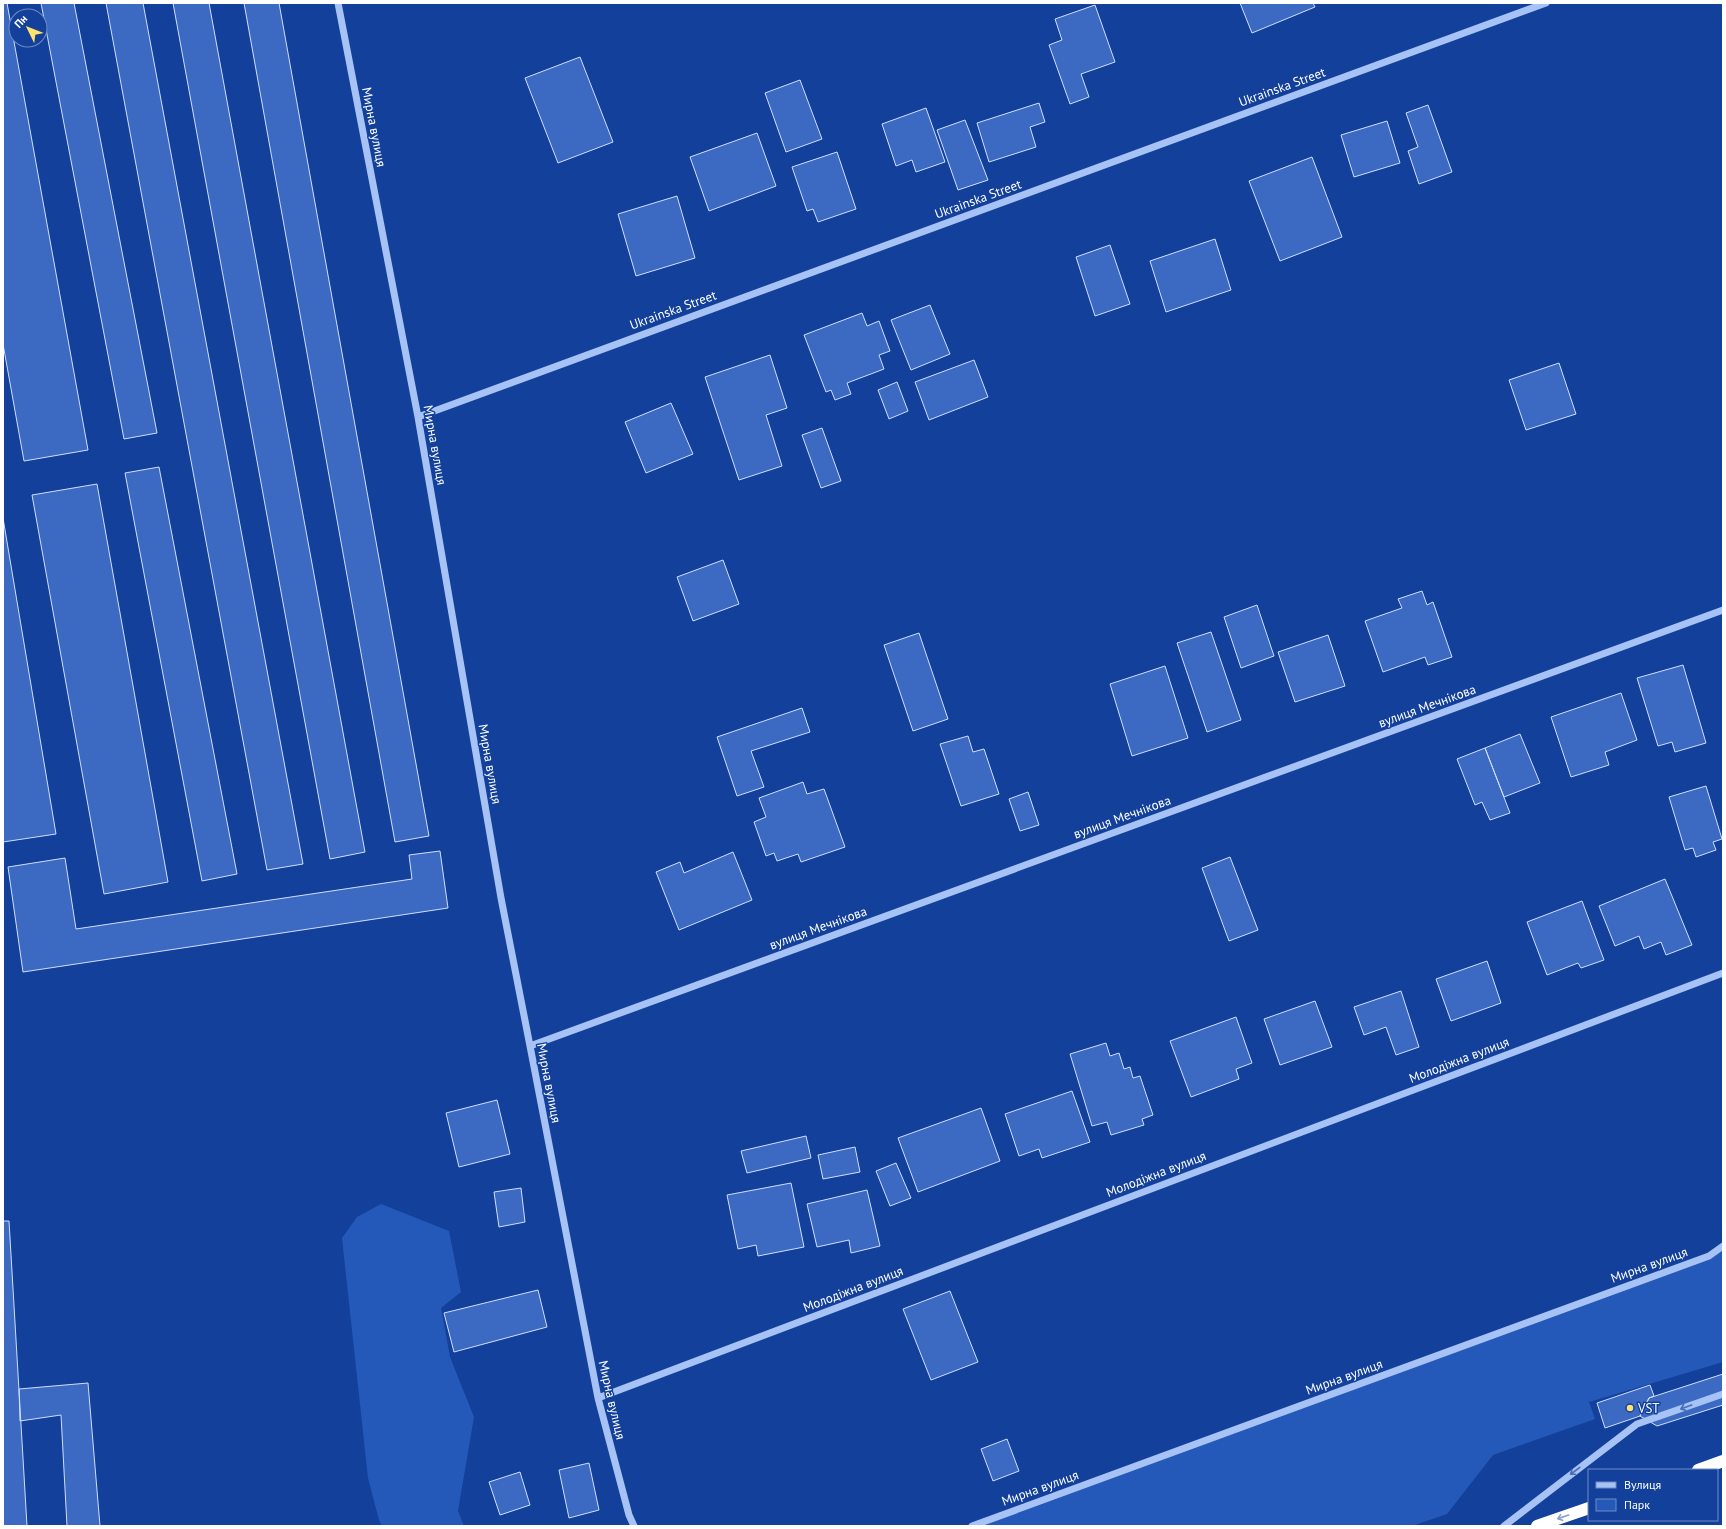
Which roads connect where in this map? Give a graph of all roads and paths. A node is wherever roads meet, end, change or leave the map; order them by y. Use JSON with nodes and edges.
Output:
{"nodes":[{"id":1,"x":338,"y":3,"type":"edge"},
{"id":2,"x":1546,"y":3,"type":"edge"},
{"id":3,"x":418,"y":417,"type":"junction"},
{"id":4,"x":1723,"y":610,"type":"edge"},
{"id":5,"x":1723,"y":973,"type":"edge"},
{"id":6,"x":530,"y":1046,"type":"junction"},
{"id":7,"x":1723,"y":1246,"type":"edge"},
{"id":8,"x":1723,"y":1394,"type":"edge"},
{"id":9,"x":598,"y":1398,"type":"junction"},
{"id":10,"x":1723,"y":1461,"type":"edge"},
{"id":11,"x":1701,"y":1469,"type":"edge"},
{"id":12,"x":1588,"y":1508,"type":"edge"},
{"id":13,"x":634,"y":1526,"type":"edge"},
{"id":14,"x":972,"y":1526,"type":"edge"},
{"id":15,"x":1504,"y":1526,"type":"edge"},
{"id":16,"x":1537,"y":1526,"type":"edge"}],
"edges":[{"from":1,"to":3,"type":"street","name":"Мирна вулиця"},
{"from":2,"to":3,"type":"street","name":"Ukrainska Street"},
{"from":3,"to":6,"type":"street","name":"Мирна вулиця"},
{"from":4,"to":6,"type":"street","name":"вулиця Мечнікова"},
{"from":5,"to":9,"type":"street","name":"Молодіжна вулиця"},
{"from":6,"to":9,"type":"street","name":"Мирна вулиця"},
{"from":7,"to":14,"type":"street","name":"Мирна вулиця"},
{"from":8,"to":15,"type":"street","one_way":true},
{"from":9,"to":13,"type":"street","name":"Мирна вулиця"},
{"from":10,"to":11,"type":"highway"},
{"from":12,"to":16,"type":"highway","one_way":true}]}
